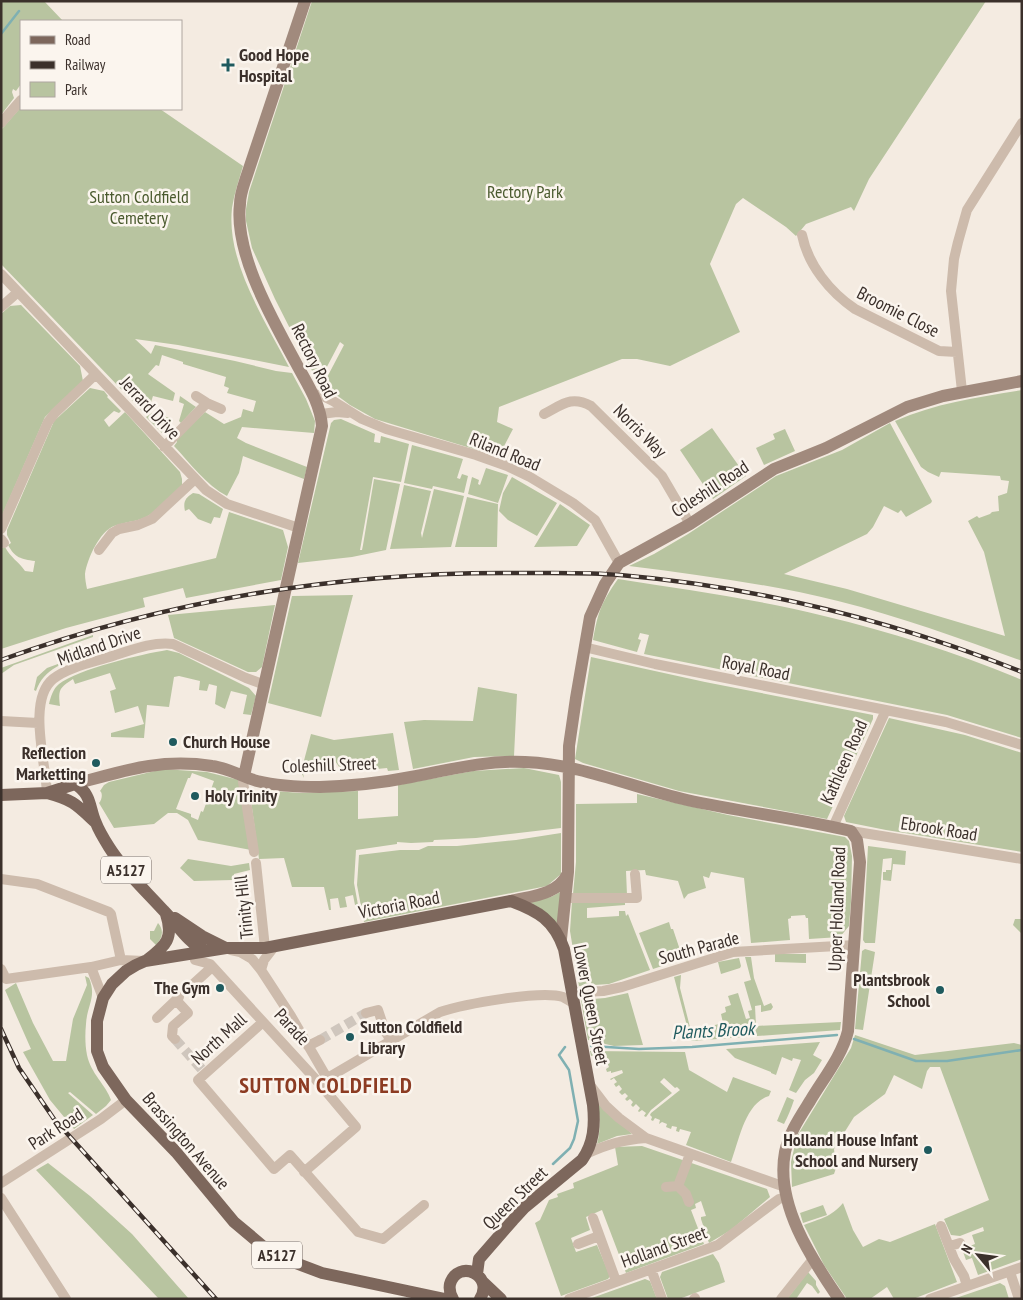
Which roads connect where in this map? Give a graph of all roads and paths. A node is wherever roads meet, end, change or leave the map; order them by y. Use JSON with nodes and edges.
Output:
{"nodes":[{"id":1,"x":305,"y":1,"type":"edge"},
{"id":2,"x":20,"y":101,"type":"edge"},
{"id":3,"x":1,"y":123,"type":"edge"},
{"id":4,"x":1022,"y":123,"type":"edge"},
{"id":5,"x":802,"y":235,"type":"dead end"},
{"id":6,"x":1,"y":274,"type":"edge"},
{"id":7,"x":18,"y":292,"type":"junction"},
{"id":8,"x":1,"y":307,"type":"edge"},
{"id":9,"x":957,"y":352,"type":"junction"},
{"id":10,"x":96,"y":374,"type":"junction"},
{"id":11,"x":1022,"y":381,"type":"edge"},
{"id":12,"x":962,"y":391,"type":"junction"},
{"id":13,"x":314,"y":394,"type":"junction"},
{"id":14,"x":196,"y":396,"type":"dead end"},
{"id":15,"x":207,"y":403,"type":"junction"},
{"id":16,"x":221,"y":409,"type":"dead end"},
{"id":17,"x":349,"y":413,"type":"junction"},
{"id":18,"x":321,"y":414,"type":"junction"},
{"id":19,"x":544,"y":414,"type":"dead end"},
{"id":20,"x":164,"y":447,"type":"junction"},
{"id":21,"x":195,"y":479,"type":"junction"},
{"id":22,"x":690,"y":524,"type":"junction"},
{"id":23,"x":299,"y":528,"type":"junction"},
{"id":24,"x":1,"y":530,"type":"edge"},
{"id":25,"x":99,"y":550,"type":"dead end"},
{"id":26,"x":619,"y":563,"type":"junction"},
{"id":27,"x":584,"y":647,"type":"junction"},
{"id":28,"x":265,"y":685,"type":"junction"},
{"id":29,"x":886,"y":710,"type":"junction"},
{"id":30,"x":1,"y":721,"type":"edge"},
{"id":31,"x":38,"y":723,"type":"junction"},
{"id":32,"x":1022,"y":745,"type":"edge"},
{"id":33,"x":569,"y":746,"type":"junction"},
{"id":34,"x":538,"y":762,"type":"junction"},
{"id":35,"x":568,"y":767,"type":"junction"},
{"id":36,"x":244,"y":776,"type":"junction"},
{"id":37,"x":95,"y":779,"type":"junction"},
{"id":38,"x":73,"y":785,"type":"junction"},
{"id":39,"x":47,"y":793,"type":"junction"},
{"id":40,"x":87,"y":794,"type":"junction"},
{"id":41,"x":1,"y":795,"type":"edge"},
{"id":42,"x":72,"y":802,"type":"junction"},
{"id":43,"x":95,"y":822,"type":"junction"},
{"id":44,"x":833,"y":827,"type":"junction"},
{"id":45,"x":851,"y":831,"type":"junction"},
{"id":46,"x":254,"y":852,"type":"dead end"},
{"id":47,"x":1022,"y":859,"type":"edge"},
{"id":48,"x":256,"y":863,"type":"dead end"},
{"id":49,"x":568,"y":872,"type":"junction"},
{"id":50,"x":635,"y":874,"type":"dead end"},
{"id":51,"x":1,"y":879,"type":"edge"},
{"id":52,"x":566,"y":898,"type":"junction"},
{"id":53,"x":511,"y":901,"type":"junction"},
{"id":54,"x":165,"y":912,"type":"junction"},
{"id":55,"x":560,"y":939,"type":"junction"},
{"id":56,"x":855,"y":945,"type":"junction"},
{"id":57,"x":226,"y":948,"type":"junction"},
{"id":58,"x":270,"y":948,"type":"junction"},
{"id":59,"x":205,"y":951,"type":"junction"},
{"id":60,"x":121,"y":960,"type":"junction"},
{"id":61,"x":196,"y":960,"type":"dead end"},
{"id":62,"x":145,"y":961,"type":"junction"},
{"id":63,"x":91,"y":967,"type":"junction"},
{"id":64,"x":212,"y":967,"type":"junction"},
{"id":65,"x":1,"y":969,"type":"edge"},
{"id":66,"x":261,"y":970,"type":"junction"},
{"id":67,"x":568,"y":976,"type":"junction"},
{"id":68,"x":190,"y":987,"type":"dead end"},
{"id":69,"x":584,"y":992,"type":"dead end"},
{"id":70,"x":552,"y":995,"type":"junction"},
{"id":71,"x":103,"y":998,"type":"junction"},
{"id":72,"x":573,"y":1003,"type":"junction"},
{"id":73,"x":366,"y":1013,"type":"dead end"},
{"id":74,"x":157,"y":1018,"type":"dead end"},
{"id":75,"x":263,"y":1022,"type":"junction"},
{"id":76,"x":175,"y":1039,"type":"dead end"},
{"id":77,"x":320,"y":1040,"type":"tunnel mouth"},
{"id":78,"x":391,"y":1041,"type":"junction"},
{"id":79,"x":308,"y":1046,"type":"junction"},
{"id":80,"x":323,"y":1080,"type":"junction"},
{"id":81,"x":588,"y":1082,"type":"junction"},
{"id":82,"x":126,"y":1100,"type":"junction"},
{"id":83,"x":646,"y":1138,"type":"junction"},
{"id":84,"x":586,"y":1154,"type":"junction"},
{"id":85,"x":690,"y":1154,"type":"junction"},
{"id":86,"x":304,"y":1172,"type":"junction"},
{"id":87,"x":1,"y":1183,"type":"edge"},
{"id":88,"x":678,"y":1186,"type":"junction"},
{"id":89,"x":666,"y":1187,"type":"dead end"},
{"id":90,"x":786,"y":1192,"type":"junction"},
{"id":91,"x":1,"y":1198,"type":"edge"},
{"id":92,"x":689,"y":1202,"type":"dead end"},
{"id":93,"x":424,"y":1205,"type":"dead end"},
{"id":94,"x":593,"y":1218,"type":"dead end"},
{"id":95,"x":941,"y":1226,"type":"dead end"},
{"id":96,"x":599,"y":1236,"type":"junction"},
{"id":97,"x":578,"y":1244,"type":"dead end"},
{"id":98,"x":813,"y":1259,"type":"junction"},
{"id":99,"x":1022,"y":1267,"type":"edge"},
{"id":100,"x":651,"y":1269,"type":"junction"},
{"id":101,"x":1010,"y":1272,"type":"junction"},
{"id":102,"x":480,"y":1278,"type":"junction"},
{"id":103,"x":616,"y":1281,"type":"junction"},
{"id":104,"x":966,"y":1286,"type":"junction"},
{"id":105,"x":66,"y":1299,"type":"edge"},
{"id":106,"x":445,"y":1299,"type":"edge"},
{"id":107,"x":453,"y":1299,"type":"edge"},
{"id":108,"x":480,"y":1299,"type":"edge"},
{"id":109,"x":501,"y":1299,"type":"edge"},
{"id":110,"x":570,"y":1299,"type":"edge"},
{"id":111,"x":662,"y":1299,"type":"edge"},
{"id":112,"x":781,"y":1299,"type":"edge"},
{"id":113,"x":839,"y":1299,"type":"edge"},
{"id":114,"x":930,"y":1299,"type":"edge"},
{"id":115,"x":1019,"y":1299,"type":"edge"}],
"edges":[{"from":1,"to":13,"type":"street","name":"Rectory Road"},
{"from":2,"to":3,"type":"street"},
{"from":4,"to":9,"type":"street"},
{"from":5,"to":9,"type":"street","name":"Broomie Close"},
{"from":6,"to":7,"type":"street","name":"Jerrard Drive"},
{"from":7,"to":8,"type":"street"},
{"from":7,"to":10,"type":"street","name":"Jerrard Drive"},
{"from":9,"to":12,"type":"street"},
{"from":10,"to":20,"type":"street","name":"Jerrard Drive"},
{"from":10,"to":24,"type":"street"},
{"from":11,"to":12,"type":"street","name":"Coleshill Road"},
{"from":12,"to":22,"type":"street","name":"Coleshill Road"},
{"from":13,"to":17,"type":"street","name":"Riland Road"},
{"from":13,"to":18,"type":"street","name":"Rectory Road"},
{"from":14,"to":15,"type":"street"},
{"from":15,"to":16,"type":"street"},
{"from":15,"to":20,"type":"street"},
{"from":17,"to":18,"type":"street","name":"Riland Road"},
{"from":17,"to":26,"type":"street","name":"Riland Road"},
{"from":18,"to":23,"type":"street","name":"Rectory Road"},
{"from":19,"to":22,"type":"street","name":"Norris Way"},
{"from":20,"to":21,"type":"street","name":"Jerrard Drive"},
{"from":21,"to":23,"type":"street","name":"Jerrard Drive"},
{"from":21,"to":25,"type":"street"},
{"from":22,"to":26,"type":"street","name":"Coleshill Road"},
{"from":23,"to":28,"type":"street","name":"Rectory Road"},
{"from":26,"to":27,"type":"street","name":"Coleshill Road"},
{"from":27,"to":29,"type":"street","name":"Royal Road"},
{"from":27,"to":33,"type":"street","name":"Coleshill Road"},
{"from":28,"to":31,"type":"street","name":"Midland Drive"},
{"from":28,"to":36,"type":"street","name":"Rectory Road"},
{"from":29,"to":32,"type":"street","name":"Royal Road"},
{"from":29,"to":44,"type":"street","name":"Kathleen Road"},
{"from":30,"to":31,"type":"street"},
{"from":31,"to":39,"type":"street","name":"Midland Drive"},
{"from":33,"to":34,"type":"street","name":"Coleshill Street"},
{"from":33,"to":35,"type":"street","name":"Coleshill Road"},
{"from":34,"to":35,"type":"street","name":"Coleshill Street"},
{"from":34,"to":36,"type":"street","name":"Coleshill Street"},
{"from":35,"to":44,"type":"street","name":"Upper Holland Road"},
{"from":35,"to":49,"type":"street"},
{"from":36,"to":37,"type":"street","name":"Coleshill Street"},
{"from":36,"to":46,"type":"street","name":"Trinity Hill"},
{"from":37,"to":38,"type":"street","name":"Coleshill Street"},
{"from":37,"to":40,"type":"street"},
{"from":38,"to":39,"type":"main road","number":"A5127"},
{"from":38,"to":40,"type":"main road"},
{"from":38,"to":42,"type":"street"},
{"from":39,"to":41,"type":"main road","number":"A5127"},
{"from":39,"to":42,"type":"main road","number":"A5127"},
{"from":40,"to":42,"type":"street"},
{"from":40,"to":43,"type":"main road"},
{"from":42,"to":43,"type":"main road","number":"A5127"},
{"from":43,"to":54,"type":"main road","number":"A5127"},
{"from":44,"to":45,"type":"street","name":"Upper Holland Road"},
{"from":45,"to":47,"type":"street","name":"Ebrook Road"},
{"from":45,"to":56,"type":"street","name":"Upper Holland Road"},
{"from":48,"to":58,"type":"street","name":"Trinity Hill"},
{"from":49,"to":52,"type":"street"},
{"from":49,"to":53,"type":"street","name":"Victoria Road"},
{"from":50,"to":52,"type":"street"},
{"from":51,"to":60,"type":"street"},
{"from":52,"to":55,"type":"street"},
{"from":53,"to":55,"type":"main road","name":"Lower Queen Street"},
{"from":53,"to":58,"type":"main road","name":"Victoria Road"},
{"from":54,"to":57,"type":"main road"},
{"from":54,"to":59,"type":"main road"},
{"from":54,"to":62,"type":"main road","number":"A5127"},
{"from":55,"to":67,"type":"main road","name":"Lower Queen Street"},
{"from":56,"to":69,"type":"street","name":"South Parade"},
{"from":56,"to":90,"type":"street","name":"Upper Holland Road"},
{"from":57,"to":58,"type":"main road","name":"Victoria Road"},
{"from":57,"to":59,"type":"main road","name":"Brassington Avenue","number":"A5127"},
{"from":57,"to":66,"type":"street"},
{"from":58,"to":66,"type":"street"},
{"from":59,"to":62,"type":"main road","name":"Brassington Avenue","number":"A5127"},
{"from":60,"to":62,"type":"street"},
{"from":60,"to":63,"type":"street"},
{"from":61,"to":64,"type":"street","name":"Parade"},
{"from":62,"to":71,"type":"main road","name":"Brassington Avenue","number":"A5127"},
{"from":63,"to":65,"type":"street"},
{"from":63,"to":71,"type":"street"},
{"from":64,"to":68,"type":"street"},
{"from":64,"to":75,"type":"street","name":"Parade"},
{"from":66,"to":79,"type":"street"},
{"from":67,"to":70,"type":"street"},
{"from":67,"to":72,"type":"main road","name":"Lower Queen Street"},
{"from":70,"to":72,"type":"street"},
{"from":70,"to":78,"type":"street"},
{"from":71,"to":82,"type":"main road","name":"Brassington Avenue","number":"A5127"},
{"from":72,"to":81,"type":"main road","name":"Lower Queen Street"},
{"from":73,"to":78,"type":"street"},
{"from":74,"to":76,"type":"street"},
{"from":75,"to":80,"type":"street","name":"Parade"},
{"from":75,"to":86,"type":"street","name":"North Mall"},
{"from":77,"to":79,"type":"street"},
{"from":78,"to":80,"type":"street"},
{"from":79,"to":80,"type":"street"},
{"from":80,"to":86,"type":"street","name":"Parade"},
{"from":81,"to":83,"type":"street","name":"Lower Queen Street"},
{"from":81,"to":84,"type":"main road","name":"Lower Queen Street"},
{"from":82,"to":87,"type":"street","name":"Park Road"},
{"from":82,"to":106,"type":"main road","name":"Brassington Avenue","number":"A5127"},
{"from":83,"to":84,"type":"street","name":"Lower Queen Street"},
{"from":83,"to":85,"type":"street","name":"Lower Queen Street"},
{"from":84,"to":102,"type":"main road","name":"Queen Street"},
{"from":85,"to":88,"type":"street"},
{"from":85,"to":90,"type":"street","name":"Lower Queen Street"},
{"from":86,"to":93,"type":"street"},
{"from":88,"to":89,"type":"street"},
{"from":88,"to":92,"type":"street"},
{"from":90,"to":98,"type":"street"},
{"from":90,"to":100,"type":"street","name":"Holland Street"},
{"from":91,"to":105,"type":"street"},
{"from":94,"to":96,"type":"street"},
{"from":95,"to":104,"type":"street"},
{"from":96,"to":97,"type":"street"},
{"from":96,"to":103,"type":"street"},
{"from":98,"to":112,"type":"street"},
{"from":98,"to":113,"type":"street"},
{"from":99,"to":101,"type":"street"},
{"from":100,"to":103,"type":"street","name":"Holland Street"},
{"from":100,"to":111,"type":"street"},
{"from":101,"to":104,"type":"street"},
{"from":101,"to":115,"type":"street"},
{"from":102,"to":107,"type":"main road"},
{"from":102,"to":108,"type":"main road","name":"Queen Street"},
{"from":102,"to":109,"type":"main road"},
{"from":103,"to":110,"type":"street","name":"Holland Street"},
{"from":104,"to":114,"type":"street"}]}
